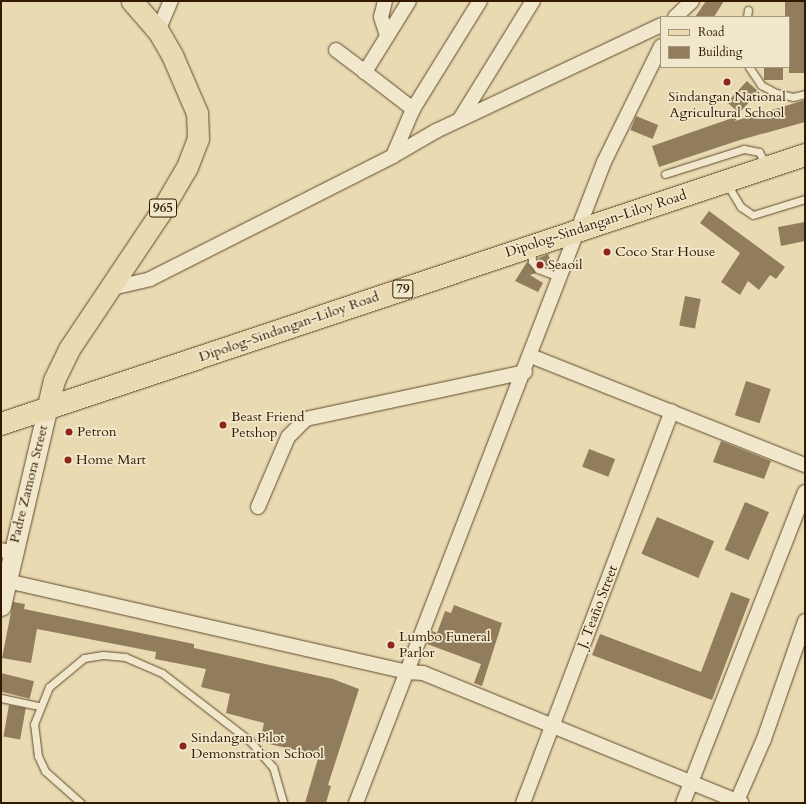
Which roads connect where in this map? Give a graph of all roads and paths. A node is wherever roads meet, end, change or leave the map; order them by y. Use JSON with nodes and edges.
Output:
{"nodes":[{"id":1,"x":132,"y":1,"type":"edge"},
{"id":2,"x":171,"y":1,"type":"edge"},
{"id":3,"x":385,"y":1,"type":"edge"},
{"id":4,"x":408,"y":1,"type":"edge"},
{"id":5,"x":480,"y":1,"type":"edge"},
{"id":6,"x":533,"y":1,"type":"edge"},
{"id":7,"x":692,"y":1,"type":"edge"},
{"id":8,"x":677,"y":16,"type":"edge"},
{"id":9,"x":660,"y":25,"type":"edge"},
{"id":10,"x":158,"y":31,"type":"junction"},
{"id":11,"x":387,"y":36,"type":"junction"},
{"id":12,"x":660,"y":48,"type":"edge"},
{"id":13,"x":336,"y":50,"type":"dead end"},
{"id":14,"x":750,"y":68,"type":"edge"},
{"id":15,"x":365,"y":72,"type":"junction"},
{"id":16,"x":805,"y":94,"type":"edge"},
{"id":17,"x":413,"y":109,"type":"junction"},
{"id":18,"x":460,"y":119,"type":"junction"},
{"id":19,"x":805,"y":155,"type":"edge"},
{"id":20,"x":394,"y":156,"type":"junction"},
{"id":21,"x":768,"y":168,"type":"junction"},
{"id":22,"x":665,"y":174,"type":"dead end"},
{"id":23,"x":726,"y":182,"type":"junction"},
{"id":24,"x":805,"y":199,"type":"edge"},
{"id":25,"x":581,"y":228,"type":"junction"},
{"id":26,"x":531,"y":245,"type":"junction"},
{"id":27,"x":561,"y":278,"type":"junction"},
{"id":28,"x":112,"y":288,"type":"junction"},
{"id":29,"x":531,"y":356,"type":"junction"},
{"id":30,"x":525,"y":372,"type":"junction"},
{"id":31,"x":47,"y":410,"type":"junction"},
{"id":32,"x":672,"y":411,"type":"junction"},
{"id":33,"x":1,"y":424,"type":"edge"},
{"id":34,"x":805,"y":465,"type":"edge"},
{"id":35,"x":805,"y":492,"type":"edge"},
{"id":36,"x":258,"y":507,"type":"dead end"},
{"id":37,"x":6,"y":551,"type":"edge"},
{"id":38,"x":7,"y":581,"type":"junction"},
{"id":39,"x":1,"y":606,"type":"edge"},
{"id":40,"x":805,"y":621,"type":"edge"},
{"id":41,"x":406,"y":672,"type":"junction"},
{"id":42,"x":1,"y":698,"type":"edge"},
{"id":43,"x":39,"y":706,"type":"junction"},
{"id":44,"x":553,"y":726,"type":"junction"},
{"id":45,"x":692,"y":782,"type":"junction"},
{"id":46,"x":739,"y":802,"type":"edge"},
{"id":47,"x":80,"y":803,"type":"edge"},
{"id":48,"x":283,"y":803,"type":"edge"},
{"id":49,"x":356,"y":803,"type":"edge"},
{"id":50,"x":523,"y":803,"type":"edge"},
{"id":51,"x":683,"y":803,"type":"edge"}],
"edges":[{"from":1,"to":10,"type":"main road","number":"965"},
{"from":2,"to":10,"type":"street"},
{"from":3,"to":11,"type":"street"},
{"from":4,"to":11,"type":"street"},
{"from":5,"to":17,"type":"street"},
{"from":6,"to":18,"type":"street"},
{"from":7,"to":8,"type":"street"},
{"from":9,"to":18,"type":"street"},
{"from":10,"to":28,"type":"main road","number":"965"},
{"from":11,"to":15,"type":"street"},
{"from":12,"to":25,"type":"street"},
{"from":13,"to":15,"type":"street"},
{"from":14,"to":16,"type":"lane"},
{"from":15,"to":17,"type":"street"},
{"from":17,"to":20,"type":"street"},
{"from":18,"to":20,"type":"street"},
{"from":19,"to":21,"type":"highway","name":"Dipolog-Sindangan-Liloy Road","number":"79"},
{"from":20,"to":28,"type":"street"},
{"from":21,"to":22,"type":"lane"},
{"from":21,"to":23,"type":"highway","name":"Dipolog-Sindangan-Liloy Road","number":"79"},
{"from":23,"to":24,"type":"lane"},
{"from":23,"to":25,"type":"highway","name":"Dipolog-Sindangan-Liloy Road","number":"79"},
{"from":25,"to":26,"type":"highway","name":"Dipolog-Sindangan-Liloy Road","number":"79"},
{"from":25,"to":27,"type":"street"},
{"from":26,"to":27,"type":"lane"},
{"from":26,"to":31,"type":"highway","name":"Dipolog-Sindangan-Liloy Road","number":"79"},
{"from":27,"to":29,"type":"street"},
{"from":28,"to":31,"type":"main road","number":"965"},
{"from":29,"to":30,"type":"street"},
{"from":29,"to":32,"type":"street"},
{"from":30,"to":36,"type":"street"},
{"from":30,"to":41,"type":"street"},
{"from":31,"to":33,"type":"highway","name":"Dipolog-Sindangan-Liloy Road","number":"79"},
{"from":31,"to":37,"type":"street","name":"Padre Zamora Street"},
{"from":32,"to":34,"type":"street"},
{"from":32,"to":44,"type":"street","name":"J. Teaño Street"},
{"from":35,"to":45,"type":"street"},
{"from":37,"to":38,"type":"street","name":"Padre Zamora Street"},
{"from":38,"to":39,"type":"street","name":"Padre Zamora Street"},
{"from":38,"to":41,"type":"street"},
{"from":40,"to":46,"type":"street"},
{"from":41,"to":44,"type":"street"},
{"from":41,"to":49,"type":"street"},
{"from":42,"to":43,"type":"lane"},
{"from":43,"to":47,"type":"lane"},
{"from":43,"to":48,"type":"lane"},
{"from":44,"to":45,"type":"street"},
{"from":44,"to":50,"type":"street","name":"J. Teaño Street"},
{"from":45,"to":46,"type":"street"},
{"from":45,"to":51,"type":"street"}]}
